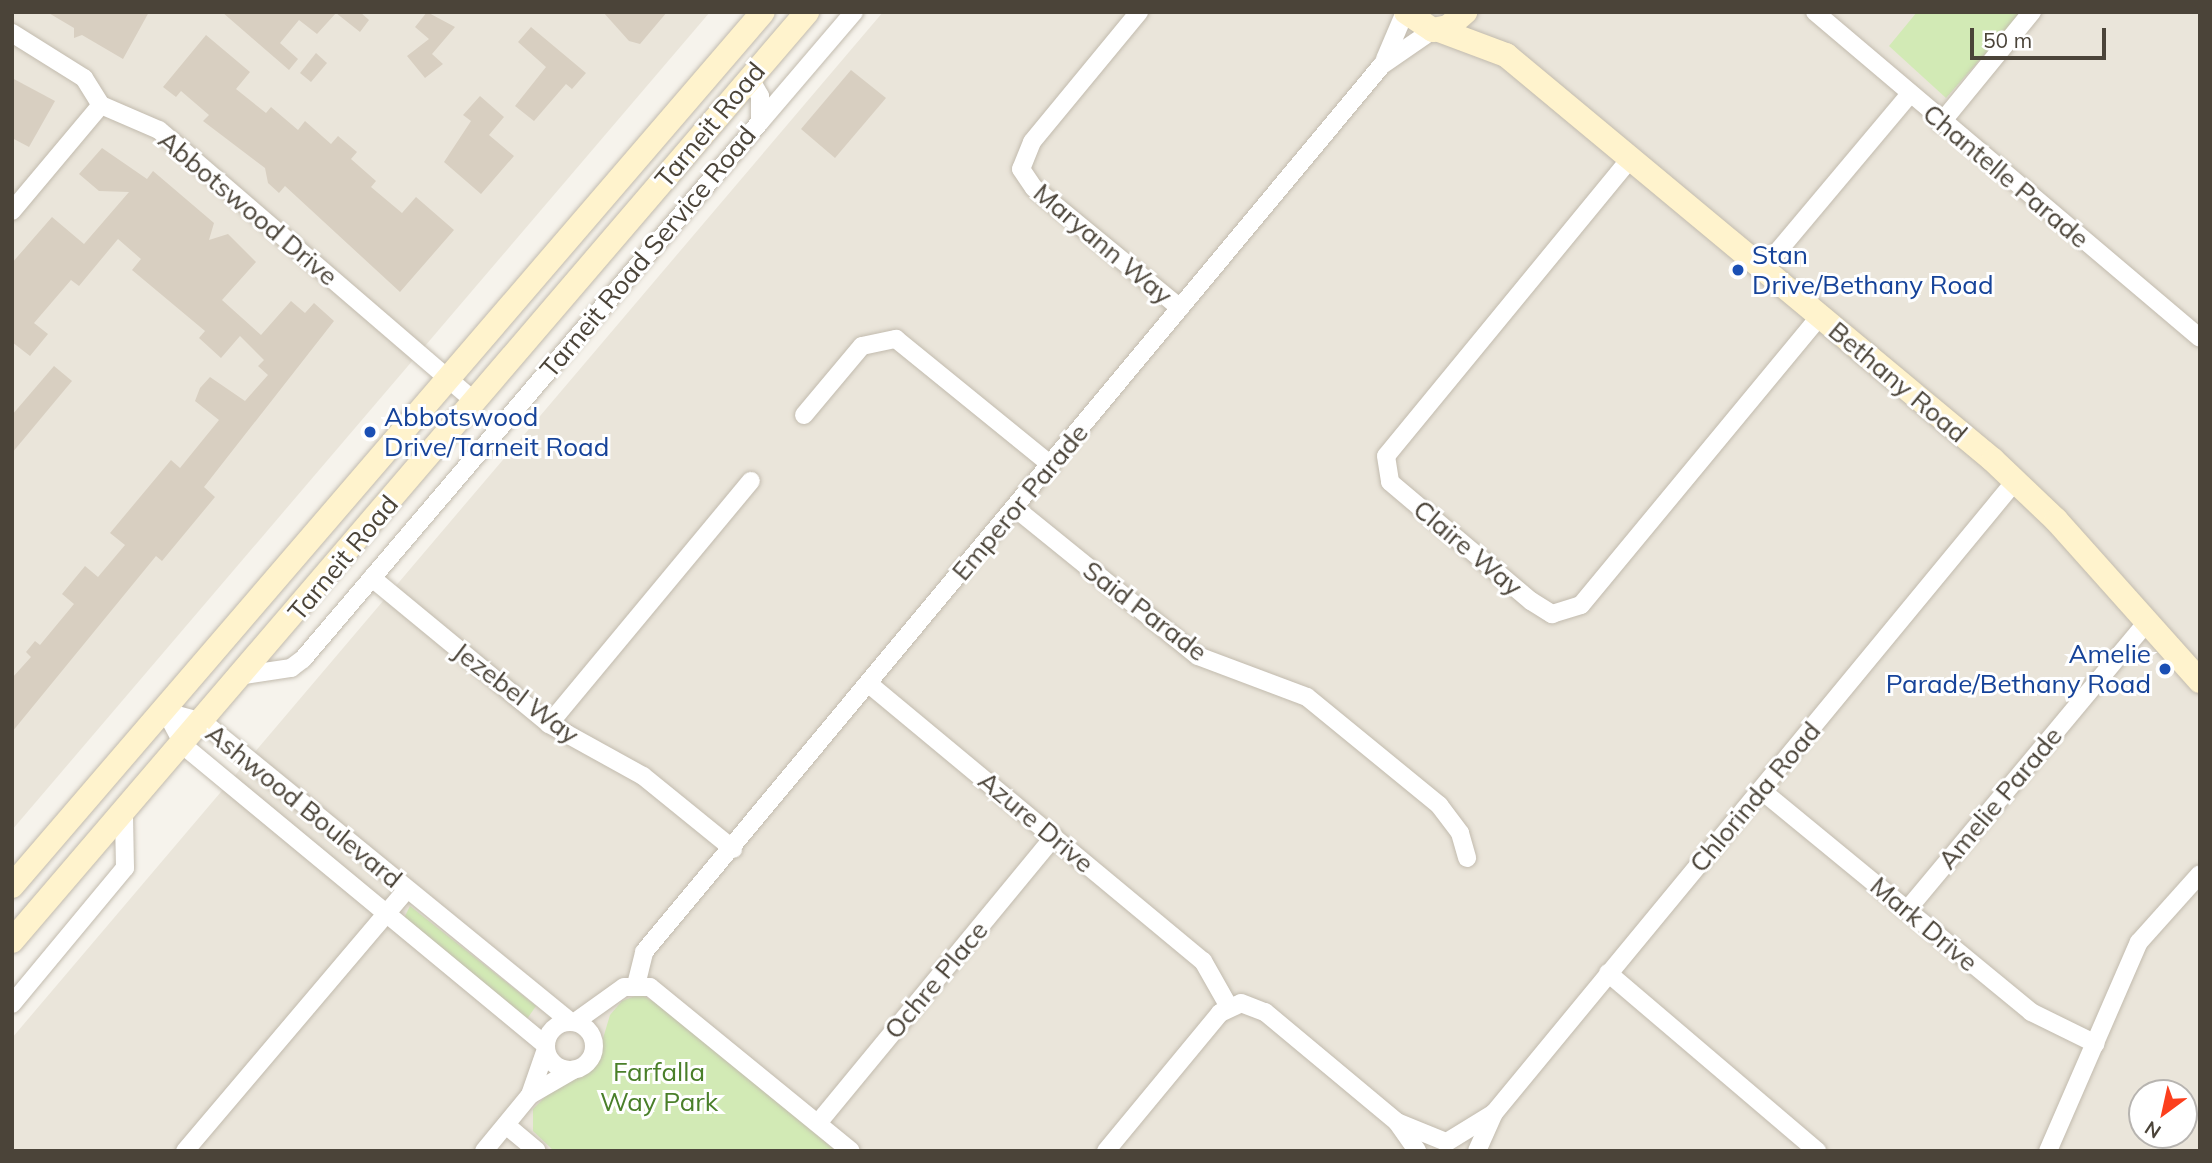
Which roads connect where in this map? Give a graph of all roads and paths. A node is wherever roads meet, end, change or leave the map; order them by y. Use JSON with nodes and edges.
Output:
{"nodes":[{"id":1,"x":763,"y":12,"type":"edge"},
{"id":2,"x":807,"y":12,"type":"edge"},
{"id":3,"x":854,"y":12,"type":"edge"},
{"id":4,"x":1139,"y":12,"type":"edge"},
{"id":5,"x":1405,"y":12,"type":"edge"},
{"id":6,"x":1465,"y":12,"type":"edge"},
{"id":7,"x":1477,"y":12,"type":"edge"},
{"id":8,"x":1815,"y":12,"type":"edge"},
{"id":9,"x":2032,"y":12,"type":"edge"},
{"id":10,"x":1436,"y":30,"type":"junction"},
{"id":11,"x":12,"y":33,"type":"edge"},
{"id":12,"x":1506,"y":55,"type":"junction"},
{"id":13,"x":1382,"y":65,"type":"junction"},
{"id":14,"x":750,"y":79,"type":"junction"},
{"id":15,"x":1910,"y":94,"type":"junction"},
{"id":16,"x":101,"y":105,"type":"junction"},
{"id":17,"x":760,"y":122,"type":"junction"},
{"id":18,"x":1941,"y":123,"type":"junction"},
{"id":19,"x":1630,"y":159,"type":"junction"},
{"id":20,"x":12,"y":211,"type":"edge"},
{"id":21,"x":569,"y":238,"type":"junction"},
{"id":22,"x":1763,"y":269,"type":"junction"},
{"id":23,"x":1180,"y":308,"type":"junction"},
{"id":24,"x":1820,"y":316,"type":"junction"},
{"id":25,"x":2200,"y":338,"type":"edge"},
{"id":26,"x":449,"y":380,"type":"junction"},
{"id":27,"x":475,"y":402,"type":"junction"},
{"id":28,"x":804,"y":415,"type":"dead end"},
{"id":29,"x":1051,"y":465,"type":"junction"},
{"id":30,"x":2016,"y":480,"type":"junction"},
{"id":31,"x":751,"y":481,"type":"dead end"},
{"id":32,"x":1015,"y":508,"type":"junction"},
{"id":33,"x":372,"y":578,"type":"junction"},
{"id":34,"x":2147,"y":622,"type":"junction"},
{"id":35,"x":244,"y":675,"type":"junction"},
{"id":36,"x":2200,"y":681,"type":"edge"},
{"id":37,"x":869,"y":684,"type":"junction"},
{"id":38,"x":166,"y":712,"type":"junction"},
{"id":39,"x":204,"y":722,"type":"junction"},
{"id":40,"x":549,"y":724,"type":"junction"},
{"id":41,"x":184,"y":746,"type":"junction"},
{"id":42,"x":1761,"y":790,"type":"junction"},
{"id":43,"x":124,"y":814,"type":"junction"},
{"id":44,"x":1054,"y":837,"type":"junction"},
{"id":45,"x":733,"y":849,"type":"junction"},
{"id":46,"x":1467,"y":858,"type":"dead end"},
{"id":47,"x":2200,"y":874,"type":"edge"},
{"id":48,"x":12,"y":886,"type":"edge"},
{"id":49,"x":407,"y":889,"type":"junction"},
{"id":50,"x":1907,"y":910,"type":"junction"},
{"id":51,"x":386,"y":914,"type":"junction"},
{"id":52,"x":12,"y":941,"type":"edge"},
{"id":53,"x":1608,"y":973,"type":"junction"},
{"id":54,"x":643,"y":986,"type":"junction"},
{"id":55,"x":612,"y":996,"type":"junction"},
{"id":56,"x":12,"y":1004,"type":"edge"},
{"id":57,"x":1235,"y":1005,"type":"junction"},
{"id":58,"x":572,"y":1022,"type":"junction"},
{"id":59,"x":2096,"y":1044,"type":"junction"},
{"id":60,"x":546,"y":1047,"type":"junction"},
{"id":61,"x":595,"y":1047,"type":"junction"},
{"id":62,"x":573,"y":1070,"type":"junction"},
{"id":63,"x":530,"y":1095,"type":"junction"},
{"id":64,"x":1493,"y":1113,"type":"junction"},
{"id":65,"x":1397,"y":1122,"type":"junction"},
{"id":66,"x":818,"y":1124,"type":"junction"},
{"id":67,"x":506,"y":1125,"type":"junction"},
{"id":68,"x":1442,"y":1145,"type":"edge"},
{"id":69,"x":185,"y":1151,"type":"edge"},
{"id":70,"x":484,"y":1151,"type":"edge"},
{"id":71,"x":537,"y":1151,"type":"edge"},
{"id":72,"x":851,"y":1151,"type":"edge"},
{"id":73,"x":1106,"y":1151,"type":"edge"},
{"id":74,"x":1417,"y":1151,"type":"edge"},
{"id":75,"x":1468,"y":1151,"type":"edge"},
{"id":76,"x":1477,"y":1151,"type":"edge"},
{"id":77,"x":1817,"y":1151,"type":"edge"},
{"id":78,"x":2048,"y":1151,"type":"edge"}],
"edges":[{"from":1,"to":21,"type":"main road","name":"Tarneit Road"},
{"from":2,"to":14,"type":"main road","name":"Tarneit Road"},
{"from":3,"to":17,"type":"street","name":"Tarneit Road"},
{"from":4,"to":23,"type":"street","name":"Maryann Way"},
{"from":5,"to":10,"type":"main road","name":"Bethany Road"},
{"from":5,"to":13,"type":"street","name":"Emperor Parade"},
{"from":6,"to":10,"type":"main road"},
{"from":7,"to":12,"type":"main road","name":"Bethany Road"},
{"from":8,"to":15,"type":"street","name":"Chantelle Parade"},
{"from":9,"to":18,"type":"street"},
{"from":10,"to":12,"type":"main road","name":"Bethany Road"},
{"from":10,"to":13,"type":"street","name":"Emperor Parade"},
{"from":11,"to":16,"type":"street"},
{"from":12,"to":19,"type":"main road","name":"Bethany Road"},
{"from":13,"to":23,"type":"street","name":"Emperor Parade"},
{"from":14,"to":17,"type":"street","name":"Tarneit Road Service Road"},
{"from":14,"to":21,"type":"main road"},
{"from":14,"to":27,"type":"main road","name":"Tarneit Road"},
{"from":15,"to":18,"type":"street","name":"Chantelle Parade"},
{"from":15,"to":22,"type":"street"},
{"from":16,"to":20,"type":"street"},
{"from":16,"to":26,"type":"street","name":"Abbotswood Drive"},
{"from":17,"to":33,"type":"street","name":"Tarneit Road Service Road"},
{"from":18,"to":25,"type":"street","name":"Chantelle Parade"},
{"from":19,"to":22,"type":"main road","name":"Bethany Road"},
{"from":19,"to":24,"type":"street","name":"Claire Way"},
{"from":21,"to":26,"type":"main road","name":"Tarneit Road"},
{"from":22,"to":24,"type":"main road","name":"Bethany Road"},
{"from":23,"to":29,"type":"street","name":"Emperor Parade"},
{"from":24,"to":30,"type":"main road","name":"Bethany Road"},
{"from":26,"to":27,"type":"street","name":"Abbotswood Drive"},
{"from":26,"to":38,"type":"main road","name":"Tarneit Road"},
{"from":27,"to":35,"type":"main road","name":"Tarneit Road"},
{"from":28,"to":29,"type":"street"},
{"from":29,"to":32,"type":"street","name":"Emperor Parade"},
{"from":30,"to":34,"type":"main road","name":"Bethany Road"},
{"from":30,"to":42,"type":"street","name":"Chlorinda Road"},
{"from":31,"to":40,"type":"street"},
{"from":32,"to":37,"type":"street","name":"Emperor Parade"},
{"from":32,"to":46,"type":"street","name":"Said Parade"},
{"from":33,"to":35,"type":"street","name":"Tarneit Road Service Road"},
{"from":33,"to":40,"type":"street","name":"Jezebel Way"},
{"from":34,"to":36,"type":"main road","name":"Bethany Road"},
{"from":34,"to":50,"type":"street","name":"Amelie Parade"},
{"from":35,"to":39,"type":"main road","name":"Tarneit Road"},
{"from":37,"to":44,"type":"street","name":"Azure Drive"},
{"from":37,"to":45,"type":"street","name":"Emperor Parade"},
{"from":38,"to":39,"type":"street","name":"Ashwood Boulevard"},
{"from":38,"to":41,"type":"street","name":"Ashwood Boulevard"},
{"from":38,"to":48,"type":"main road","name":"Tarneit Road"},
{"from":39,"to":41,"type":"main road","name":"Tarneit Road"},
{"from":39,"to":49,"type":"street","name":"Ashwood Boulevard"},
{"from":40,"to":45,"type":"street","name":"Jezebel Way"},
{"from":41,"to":43,"type":"main road","name":"Tarneit Road"},
{"from":41,"to":51,"type":"street","name":"Ashwood Boulevard"},
{"from":42,"to":50,"type":"street","name":"Mark Drive"},
{"from":42,"to":53,"type":"street","name":"Chlorinda Road"},
{"from":43,"to":52,"type":"main road","name":"Tarneit Road"},
{"from":43,"to":56,"type":"street"},
{"from":44,"to":57,"type":"street","name":"Azure Drive"},
{"from":44,"to":66,"type":"street","name":"Ochre Place"},
{"from":45,"to":54,"type":"street","name":"Emperor Parade"},
{"from":47,"to":59,"type":"street"},
{"from":49,"to":51,"type":"street"},
{"from":49,"to":58,"type":"street","name":"Ashwood Boulevard"},
{"from":50,"to":59,"type":"street","name":"Mark Drive"},
{"from":51,"to":60,"type":"street","name":"Ashwood Boulevard"},
{"from":51,"to":69,"type":"street"},
{"from":53,"to":64,"type":"street","name":"Chlorinda Road"},
{"from":53,"to":77,"type":"street"},
{"from":54,"to":55,"type":"street"},
{"from":54,"to":66,"type":"street"},
{"from":55,"to":58,"type":"street"},
{"from":55,"to":61,"type":"street"},
{"from":57,"to":65,"type":"street"},
{"from":57,"to":73,"type":"street"},
{"from":58,"to":60,"type":"street"},
{"from":58,"to":61,"type":"street"},
{"from":59,"to":78,"type":"street"},
{"from":60,"to":62,"type":"street"},
{"from":60,"to":63,"type":"street"},
{"from":61,"to":62,"type":"street"},
{"from":62,"to":63,"type":"street"},
{"from":63,"to":67,"type":"street"},
{"from":64,"to":68,"type":"street","name":"Chlorinda Road"},
{"from":64,"to":76,"type":"street","name":"Chlorinda Road"},
{"from":65,"to":68,"type":"street"},
{"from":65,"to":74,"type":"street"},
{"from":66,"to":72,"type":"street"},
{"from":67,"to":70,"type":"street"},
{"from":67,"to":71,"type":"street"},
{"from":68,"to":75,"type":"street"}]}
